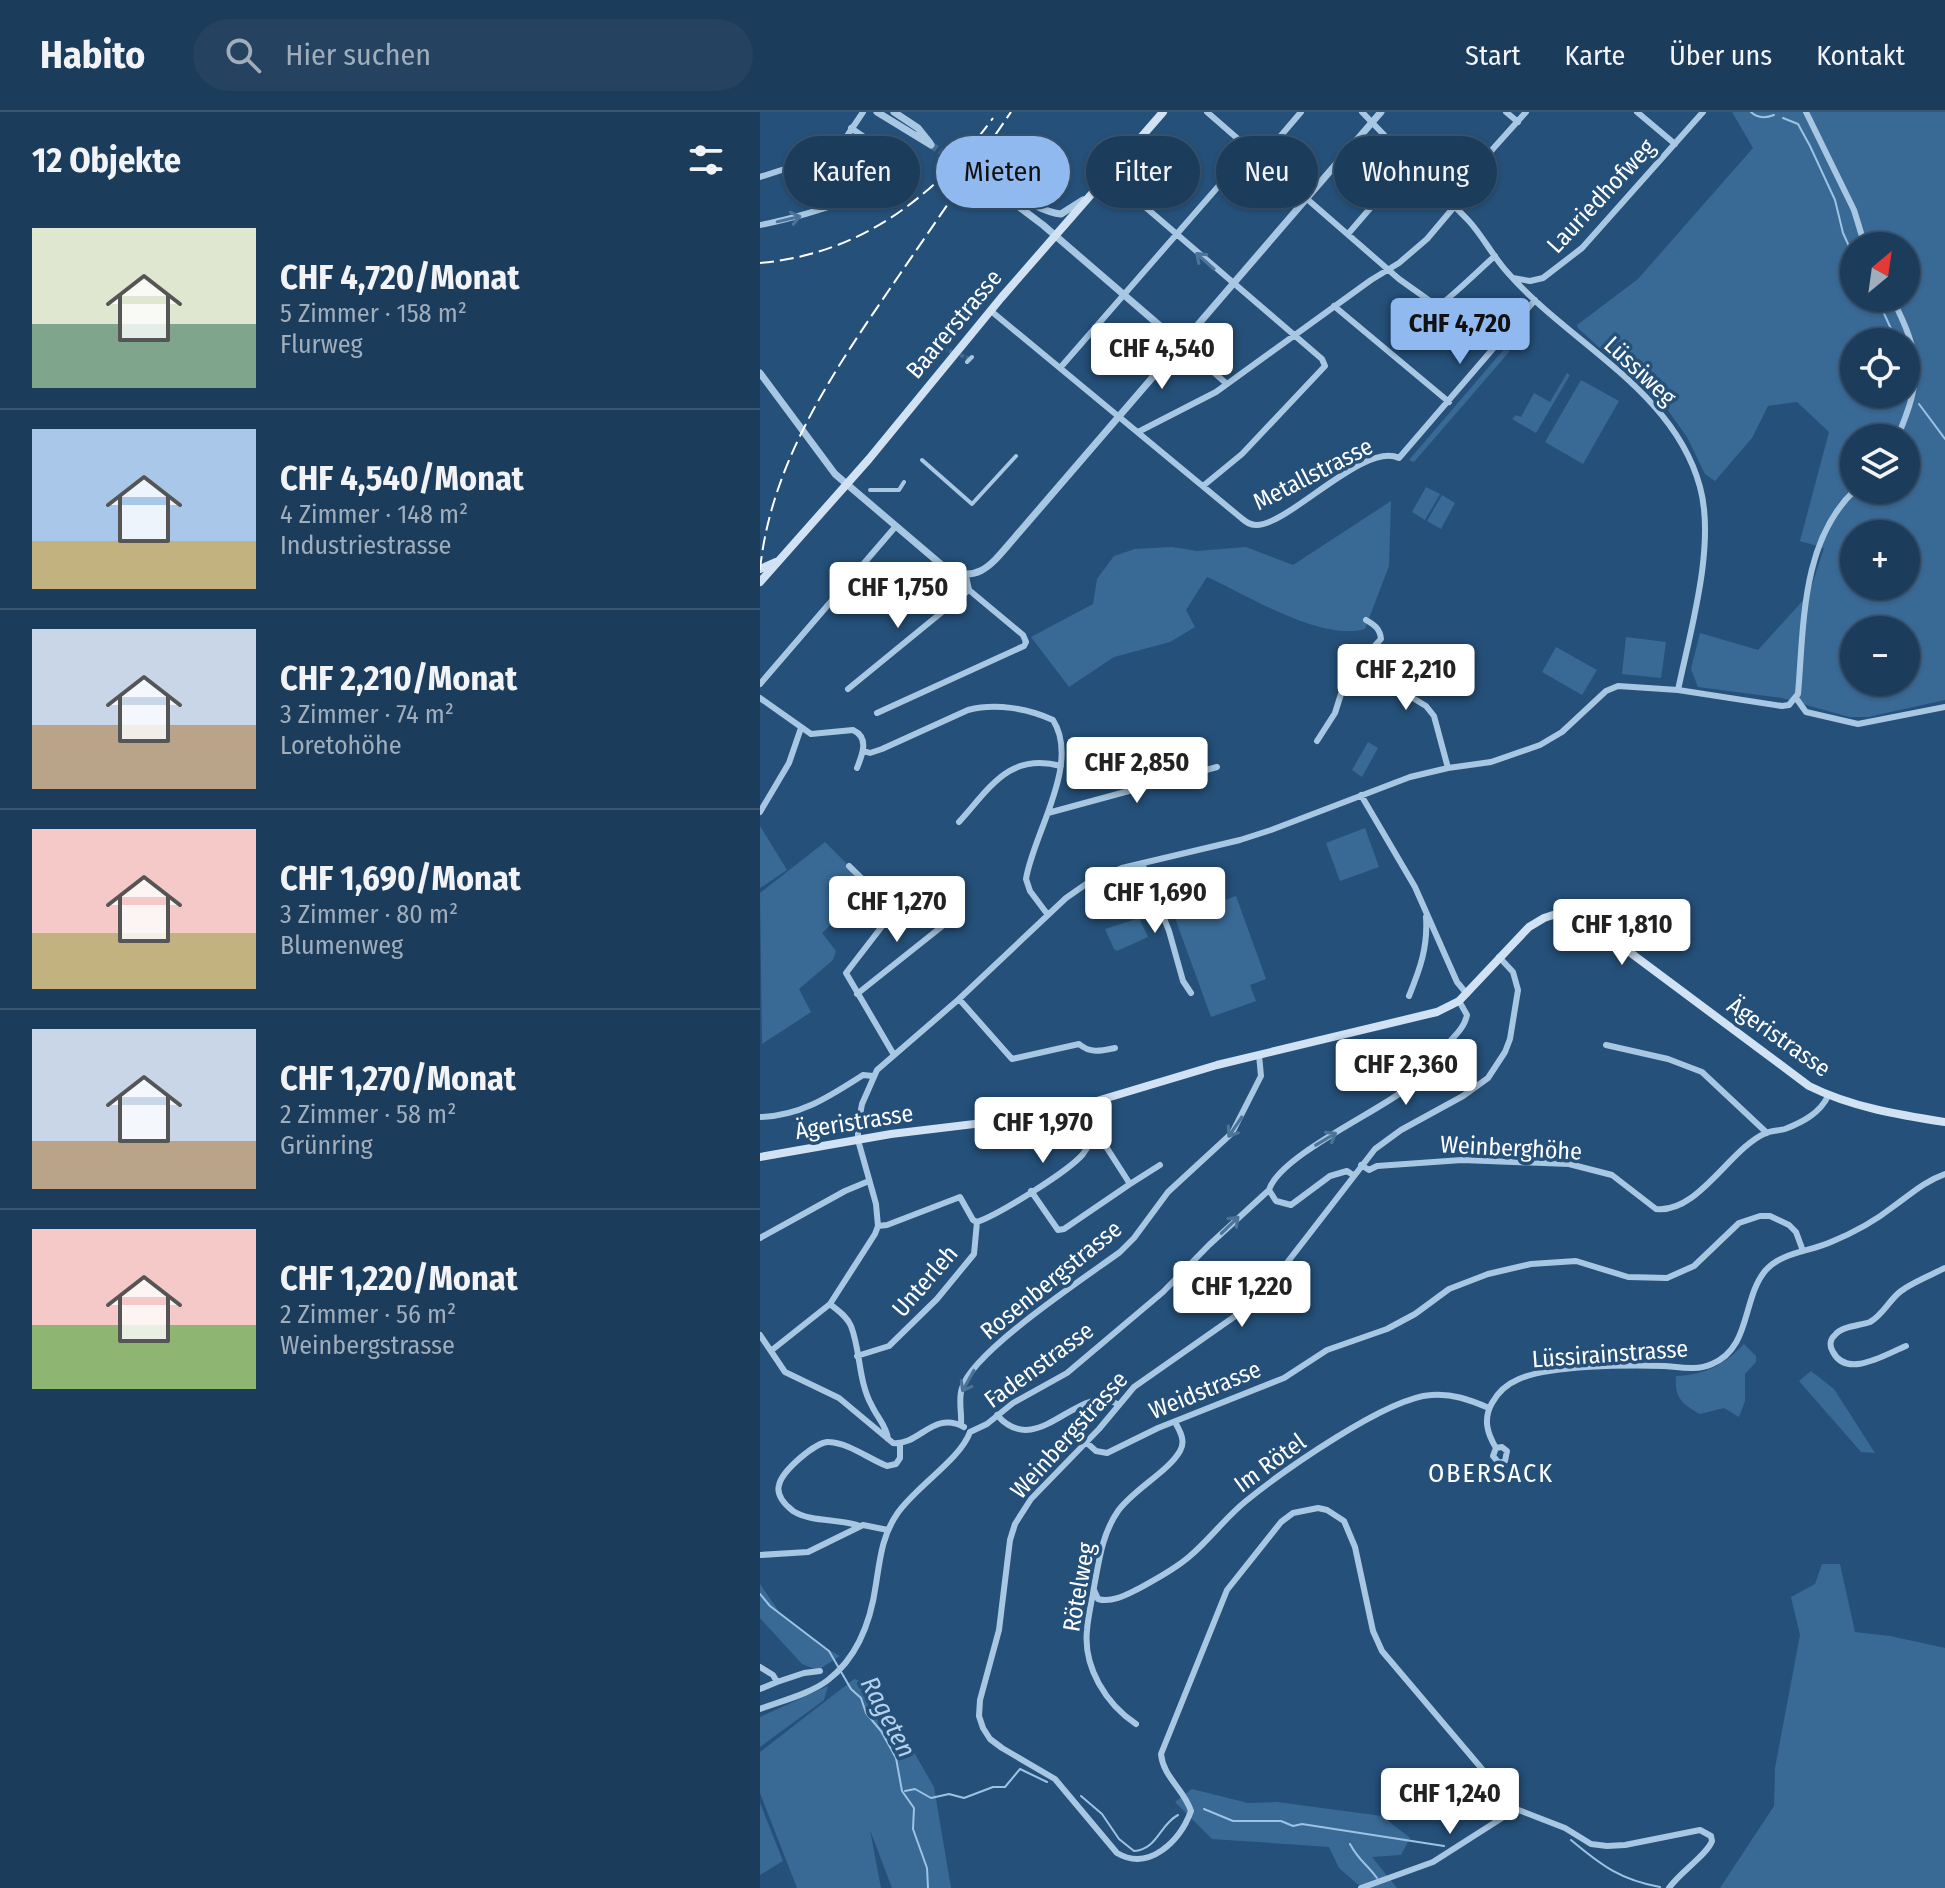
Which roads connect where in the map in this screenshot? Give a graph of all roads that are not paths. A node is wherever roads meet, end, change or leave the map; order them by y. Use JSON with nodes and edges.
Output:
{"nodes":[{"id":1,"x":864,"y":112,"type":"edge"},
{"id":2,"x":874,"y":112,"type":"edge"},
{"id":3,"x":894,"y":112,"type":"edge"},
{"id":4,"x":1163,"y":112,"type":"edge"},
{"id":5,"x":1207,"y":112,"type":"edge"},
{"id":6,"x":1301,"y":112,"type":"edge"},
{"id":7,"x":1362,"y":112,"type":"edge"},
{"id":8,"x":1381,"y":112,"type":"edge"},
{"id":9,"x":1506,"y":112,"type":"edge"},
{"id":10,"x":1526,"y":112,"type":"edge"},
{"id":11,"x":1637,"y":112,"type":"edge"},
{"id":12,"x":1703,"y":112,"type":"edge"},
{"id":13,"x":1806,"y":112,"type":"edge"},
{"id":14,"x":1518,"y":122,"type":"junction"},
{"id":15,"x":1372,"y":123,"type":"junction"},
{"id":16,"x":851,"y":128,"type":"junction"},
{"id":17,"x":1142,"y":136,"type":"edge"},
{"id":18,"x":1234,"y":136,"type":"edge"},
{"id":19,"x":1281,"y":136,"type":"edge"},
{"id":20,"x":1385,"y":136,"type":"edge"},
{"id":21,"x":1675,"y":144,"type":"junction"},
{"id":22,"x":1497,"y":146,"type":"edge"},
{"id":23,"x":760,"y":177,"type":"edge"},
{"id":24,"x":1318,"y":185,"type":"edge"},
{"id":25,"x":1216,"y":191,"type":"edge"},
{"id":26,"x":1086,"y":198,"type":"edge"},
{"id":27,"x":1086,"y":202,"type":"edge"},
{"id":28,"x":1022,"y":208,"type":"edge"},
{"id":29,"x":1040,"y":208,"type":"edge"},
{"id":30,"x":1146,"y":208,"type":"edge"},
{"id":31,"x":1298,"y":208,"type":"edge"},
{"id":32,"x":1317,"y":208,"type":"edge"},
{"id":33,"x":1370,"y":208,"type":"edge"},
{"id":34,"x":1453,"y":208,"type":"edge"},
{"id":35,"x":1455,"y":208,"type":"edge"},
{"id":36,"x":760,"y":225,"type":"edge"},
{"id":37,"x":1861,"y":232,"type":"edge"},
{"id":38,"x":1348,"y":234,"type":"junction"},
{"id":39,"x":1056,"y":236,"type":"junction"},
{"id":40,"x":1178,"y":236,"type":"junction"},
{"id":41,"x":1495,"y":256,"type":"junction"},
{"id":42,"x":1388,"y":270,"type":"junction"},
{"id":43,"x":1513,"y":278,"type":"junction"},
{"id":44,"x":1233,"y":285,"type":"junction"},
{"id":45,"x":1124,"y":295,"type":"junction"},
{"id":46,"x":1535,"y":300,"type":"junction"},
{"id":47,"x":1334,"y":306,"type":"junction"},
{"id":48,"x":991,"y":311,"type":"junction"},
{"id":49,"x":1898,"y":312,"type":"edge"},
{"id":50,"x":1294,"y":337,"type":"junction"},
{"id":51,"x":1181,"y":344,"type":"junction"},
{"id":52,"x":1060,"y":368,"type":"junction"},
{"id":53,"x":760,"y":373,"type":"edge"},
{"id":54,"x":1227,"y":384,"type":"junction"},
{"id":55,"x":1449,"y":402,"type":"junction"},
{"id":56,"x":1119,"y":417,"type":"junction"},
{"id":57,"x":1902,"y":424,"type":"edge"},
{"id":58,"x":1138,"y":432,"type":"junction"},
{"id":59,"x":1016,"y":456,"type":"dead end"},
{"id":60,"x":922,"y":460,"type":"dead end"},
{"id":61,"x":904,"y":482,"type":"dead end"},
{"id":62,"x":846,"y":484,"type":"junction"},
{"id":63,"x":1203,"y":486,"type":"junction"},
{"id":64,"x":870,"y":490,"type":"dead end"},
{"id":65,"x":1841,"y":504,"type":"edge"},
{"id":66,"x":896,"y":526,"type":"junction"},
{"id":67,"x":777,"y":561,"type":"junction"},
{"id":68,"x":760,"y":569,"type":"edge"},
{"id":69,"x":966,"y":576,"type":"junction"},
{"id":70,"x":760,"y":582,"type":"edge"},
{"id":71,"x":969,"y":590,"type":"junction"},
{"id":72,"x":1366,"y":620,"type":"dead end"},
{"id":73,"x":1357,"y":664,"type":"junction"},
{"id":74,"x":760,"y":684,"type":"edge"},
{"id":75,"x":848,"y":689,"type":"dead end"},
{"id":76,"x":1678,"y":690,"type":"junction"},
{"id":77,"x":760,"y":698,"type":"edge"},
{"id":78,"x":1796,"y":698,"type":"junction"},
{"id":79,"x":1945,"y":707,"type":"edge"},
{"id":80,"x":877,"y":713,"type":"dead end"},
{"id":81,"x":801,"y":728,"type":"junction"},
{"id":82,"x":1317,"y":741,"type":"dead end"},
{"id":83,"x":864,"y":751,"type":"junction"},
{"id":84,"x":1061,"y":766,"type":"junction"},
{"id":85,"x":1217,"y":767,"type":"dead end"},
{"id":86,"x":857,"y":768,"type":"dead end"},
{"id":87,"x":1448,"y":768,"type":"junction"},
{"id":88,"x":1361,"y":795,"type":"junction"},
{"id":89,"x":760,"y":812,"type":"edge"},
{"id":90,"x":1048,"y":813,"type":"junction"},
{"id":91,"x":959,"y":822,"type":"dead end"},
{"id":92,"x":1142,"y":863,"type":"junction"},
{"id":93,"x":849,"y":866,"type":"dead end"},
{"id":94,"x":1426,"y":913,"type":"junction"},
{"id":95,"x":1048,"y":915,"type":"junction"},
{"id":96,"x":955,"y":916,"type":"dead end"},
{"id":97,"x":1499,"y":957,"type":"junction"},
{"id":98,"x":1191,"y":993,"type":"dead end"},
{"id":99,"x":857,"y":994,"type":"junction"},
{"id":100,"x":1467,"y":994,"type":"junction"},
{"id":101,"x":1409,"y":996,"type":"dead end"},
{"id":102,"x":959,"y":999,"type":"junction"},
{"id":103,"x":1459,"y":1001,"type":"junction"},
{"id":104,"x":1606,"y":1045,"type":"dead end"},
{"id":105,"x":1115,"y":1048,"type":"dead end"},
{"id":106,"x":894,"y":1055,"type":"junction"},
{"id":107,"x":1259,"y":1055,"type":"junction"},
{"id":108,"x":873,"y":1076,"type":"junction"},
{"id":109,"x":1828,"y":1096,"type":"junction"},
{"id":110,"x":1099,"y":1101,"type":"junction"},
{"id":111,"x":760,"y":1117,"type":"edge"},
{"id":112,"x":1945,"y":1122,"type":"edge"},
{"id":113,"x":1767,"y":1133,"type":"junction"},
{"id":114,"x":1092,"y":1137,"type":"junction"},
{"id":115,"x":858,"y":1140,"type":"junction"},
{"id":116,"x":760,"y":1157,"type":"edge"},
{"id":117,"x":1160,"y":1165,"type":"dead end"},
{"id":118,"x":1361,"y":1165,"type":"junction"},
{"id":119,"x":1945,"y":1174,"type":"edge"},
{"id":120,"x":1353,"y":1175,"type":"junction"},
{"id":121,"x":869,"y":1181,"type":"junction"},
{"id":122,"x":1130,"y":1184,"type":"junction"},
{"id":123,"x":1269,"y":1190,"type":"junction"},
{"id":124,"x":1031,"y":1191,"type":"junction"},
{"id":125,"x":977,"y":1222,"type":"junction"},
{"id":126,"x":878,"y":1226,"type":"junction"},
{"id":127,"x":760,"y":1238,"type":"edge"},
{"id":128,"x":1803,"y":1251,"type":"junction"},
{"id":129,"x":1945,"y":1268,"type":"edge"},
{"id":130,"x":830,"y":1304,"type":"junction"},
{"id":131,"x":760,"y":1335,"type":"edge"},
{"id":132,"x":1906,"y":1346,"type":"dead end"},
{"id":133,"x":772,"y":1350,"type":"junction"},
{"id":134,"x":857,"y":1356,"type":"junction"},
{"id":135,"x":1117,"y":1404,"type":"junction"},
{"id":136,"x":1489,"y":1408,"type":"junction"},
{"id":137,"x":997,"y":1415,"type":"junction"},
{"id":138,"x":1175,"y":1422,"type":"junction"},
{"id":139,"x":961,"y":1425,"type":"junction"},
{"id":140,"x":970,"y":1432,"type":"junction"},
{"id":141,"x":888,"y":1440,"type":"junction"},
{"id":142,"x":903,"y":1442,"type":"junction"},
{"id":143,"x":1087,"y":1443,"type":"junction"},
{"id":144,"x":1496,"y":1448,"type":"dead end"},
{"id":145,"x":860,"y":1526,"type":"junction"},
{"id":146,"x":888,"y":1530,"type":"junction"},
{"id":147,"x":760,"y":1555,"type":"edge"},
{"id":148,"x":1094,"y":1590,"type":"junction"},
{"id":149,"x":760,"y":1667,"type":"edge"},
{"id":150,"x":820,"y":1671,"type":"dead end"},
{"id":151,"x":777,"y":1682,"type":"junction"},
{"id":152,"x":760,"y":1689,"type":"edge"},
{"id":153,"x":760,"y":1709,"type":"edge"},
{"id":154,"x":1136,"y":1724,"type":"dead end"},
{"id":155,"x":1516,"y":1809,"type":"junction"},
{"id":156,"x":1361,"y":1888,"type":"edge"},
{"id":157,"x":1669,"y":1888,"type":"edge"}],
"edges":[{"from":1,"to":2,"type":"street"},
{"from":1,"to":16,"type":"street"},
{"from":2,"to":3,"type":"street"},
{"from":4,"to":17,"type":"main road","name":"Baarerstrasse"},
{"from":5,"to":18,"type":"street"},
{"from":6,"to":19,"type":"street"},
{"from":7,"to":15,"type":"street","name":"Lüssiweg"},
{"from":8,"to":15,"type":"street"},
{"from":9,"to":14,"type":"street"},
{"from":10,"to":14,"type":"street"},
{"from":11,"to":21,"type":"street"},
{"from":12,"to":21,"type":"street","name":"Lauriedhofweg"},
{"from":13,"to":37,"type":"street"},
{"from":14,"to":22,"type":"street"},
{"from":15,"to":20,"type":"street","name":"Lüssiweg"},
{"from":15,"to":24,"type":"street"},
{"from":16,"to":23,"type":"street"},
{"from":36,"to":16,"type":"street","one_way":true},
{"from":21,"to":43,"type":"street","name":"Lauriedhofweg"},
{"from":25,"to":40,"type":"street"},
{"from":26,"to":29,"type":"street"},
{"from":27,"to":39,"type":"main road","name":"Baarerstrasse"},
{"from":28,"to":39,"type":"street"},
{"from":30,"to":40,"type":"street"},
{"from":31,"to":44,"type":"street"},
{"from":32,"to":38,"type":"street"},
{"from":33,"to":38,"type":"street"},
{"from":34,"to":42,"type":"street"},
{"from":35,"to":41,"type":"street","name":"Lüssiweg"},
{"from":38,"to":42,"type":"street"},
{"from":39,"to":45,"type":"street"},
{"from":39,"to":48,"type":"main road","name":"Baarerstrasse"},
{"from":44,"to":40,"type":"street","one_way":true},
{"from":40,"to":45,"type":"street"},
{"from":41,"to":42,"type":"street"},
{"from":41,"to":43,"type":"street","name":"Lüssiweg"},
{"from":42,"to":47,"type":"street"},
{"from":43,"to":46,"type":"street","name":"Lüssiweg"},
{"from":44,"to":50,"type":"street"},
{"from":44,"to":51,"type":"street"},
{"from":45,"to":51,"type":"street"},
{"from":45,"to":52,"type":"street"},
{"from":46,"to":55,"type":"street"},
{"from":46,"to":76,"type":"street","name":"Lüssiweg"},
{"from":47,"to":50,"type":"street"},
{"from":47,"to":55,"type":"street"},
{"from":48,"to":52,"type":"street","name":"Metallstrasse"},
{"from":48,"to":62,"type":"main road","name":"Baarerstrasse"},
{"from":49,"to":57,"type":"street"},
{"from":50,"to":54,"type":"street"},
{"from":50,"to":63,"type":"street"},
{"from":51,"to":54,"type":"street"},
{"from":51,"to":56,"type":"street"},
{"from":52,"to":56,"type":"street","name":"Metallstrasse"},
{"from":53,"to":62,"type":"street"},
{"from":54,"to":58,"type":"street"},
{"from":55,"to":63,"type":"street","name":"Metallstrasse"},
{"from":56,"to":58,"type":"street","name":"Metallstrasse"},
{"from":56,"to":69,"type":"street"},
{"from":58,"to":63,"type":"street","name":"Metallstrasse"},
{"from":59,"to":60,"type":"street"},
{"from":61,"to":64,"type":"street"},
{"from":62,"to":66,"type":"street"},
{"from":62,"to":67,"type":"main road","name":"Baarerstrasse"},
{"from":65,"to":78,"type":"street"},
{"from":66,"to":69,"type":"street"},
{"from":66,"to":74,"type":"street"},
{"from":67,"to":68,"type":"main road","name":"Baarerstrasse"},
{"from":67,"to":70,"type":"main road","name":"Baarerstrasse"},
{"from":69,"to":71,"type":"street"},
{"from":71,"to":75,"type":"street"},
{"from":71,"to":80,"type":"street"},
{"from":72,"to":73,"type":"street"},
{"from":73,"to":82,"type":"street"},
{"from":73,"to":87,"type":"street"},
{"from":76,"to":78,"type":"street"},
{"from":76,"to":87,"type":"street"},
{"from":77,"to":81,"type":"street"},
{"from":78,"to":79,"type":"street"},
{"from":81,"to":83,"type":"street"},
{"from":81,"to":89,"type":"street"},
{"from":83,"to":84,"type":"street"},
{"from":83,"to":86,"type":"street"},
{"from":84,"to":90,"type":"street"},
{"from":84,"to":91,"type":"street"},
{"from":85,"to":90,"type":"street"},
{"from":87,"to":88,"type":"street"},
{"from":88,"to":92,"type":"street"},
{"from":88,"to":94,"type":"street"},
{"from":90,"to":95,"type":"street"},
{"from":92,"to":95,"type":"street"},
{"from":92,"to":98,"type":"street"},
{"from":93,"to":99,"type":"street"},
{"from":94,"to":100,"type":"street"},
{"from":94,"to":101,"type":"street"},
{"from":95,"to":102,"type":"street"},
{"from":96,"to":99,"type":"street"},
{"from":97,"to":100,"type":"main road","name":"Ägeristrasse"},
{"from":97,"to":109,"type":"main road","name":"Ägeristrasse"},
{"from":97,"to":118,"type":"street","name":"Weinbergstrasse"},
{"from":99,"to":106,"type":"street"},
{"from":100,"to":103,"type":"main road","name":"Ägeristrasse"},
{"from":102,"to":105,"type":"street"},
{"from":102,"to":106,"type":"street"},
{"from":103,"to":107,"type":"main road","name":"Ägeristrasse"},
{"from":123,"to":103,"type":"street","name":"Fadenstrasse","one_way":true},
{"from":104,"to":113,"type":"street"},
{"from":106,"to":108,"type":"street"},
{"from":107,"to":110,"type":"main road","name":"Ägeristrasse"},
{"from":107,"to":139,"type":"street","name":"Rosenbergstrasse","one_way":true},
{"from":108,"to":111,"type":"street"},
{"from":108,"to":115,"type":"street"},
{"from":109,"to":112,"type":"main road","name":"Ägeristrasse"},
{"from":109,"to":113,"type":"street"},
{"from":110,"to":114,"type":"street"},
{"from":110,"to":115,"type":"main road","name":"Ägeristrasse"},
{"from":113,"to":118,"type":"street","name":"Weinberghöhe"},
{"from":114,"to":122,"type":"street"},
{"from":114,"to":124,"type":"street"},
{"from":115,"to":116,"type":"main road","name":"Ägeristrasse"},
{"from":115,"to":121,"type":"street"},
{"from":117,"to":122,"type":"street"},
{"from":118,"to":120,"type":"street","name":"Weinbergstrasse"},
{"from":119,"to":128,"type":"street","name":"Lüssirainstrasse"},
{"from":120,"to":123,"type":"street"},
{"from":120,"to":135,"type":"street","name":"Weinbergstrasse"},
{"from":121,"to":126,"type":"street"},
{"from":121,"to":127,"type":"street"},
{"from":122,"to":124,"type":"street"},
{"from":137,"to":123,"type":"street","name":"Fadenstrasse","one_way":true},
{"from":124,"to":125,"type":"street"},
{"from":125,"to":126,"type":"street","name":"Unterleh"},
{"from":125,"to":134,"type":"street","name":"Unterleh"},
{"from":126,"to":130,"type":"street"},
{"from":128,"to":136,"type":"street","name":"Lüssirainstrasse"},
{"from":128,"to":138,"type":"street","name":"Weidstrasse"},
{"from":129,"to":132,"type":"street"},
{"from":130,"to":133,"type":"street"},
{"from":130,"to":134,"type":"street"},
{"from":131,"to":133,"type":"street"},
{"from":133,"to":141,"type":"street"},
{"from":134,"to":141,"type":"street"},
{"from":135,"to":137,"type":"street"},
{"from":135,"to":143,"type":"street","name":"Weinbergstrasse"},
{"from":136,"to":144,"type":"street"},
{"from":136,"to":148,"type":"street","name":"Im Rötel"},
{"from":137,"to":140,"type":"street","name":"Fadenstrasse"},
{"from":138,"to":143,"type":"street","name":"Weidstrasse"},
{"from":138,"to":148,"type":"street","name":"Rötelweg"},
{"from":139,"to":140,"type":"street"},
{"from":139,"to":142,"type":"street"},
{"from":140,"to":146,"type":"street","name":"Fadenstrasse"},
{"from":141,"to":142,"type":"street"},
{"from":142,"to":145,"type":"street"},
{"from":143,"to":155,"type":"street","name":"Weinbergstrasse"},
{"from":145,"to":146,"type":"street"},
{"from":145,"to":147,"type":"street"},
{"from":146,"to":153,"type":"street","name":"Fadenstrasse"},
{"from":148,"to":154,"type":"street","name":"Rötelweg"},
{"from":149,"to":151,"type":"street"},
{"from":150,"to":151,"type":"street"},
{"from":151,"to":152,"type":"street"},
{"from":155,"to":156,"type":"street"},
{"from":155,"to":157,"type":"street"}]}
